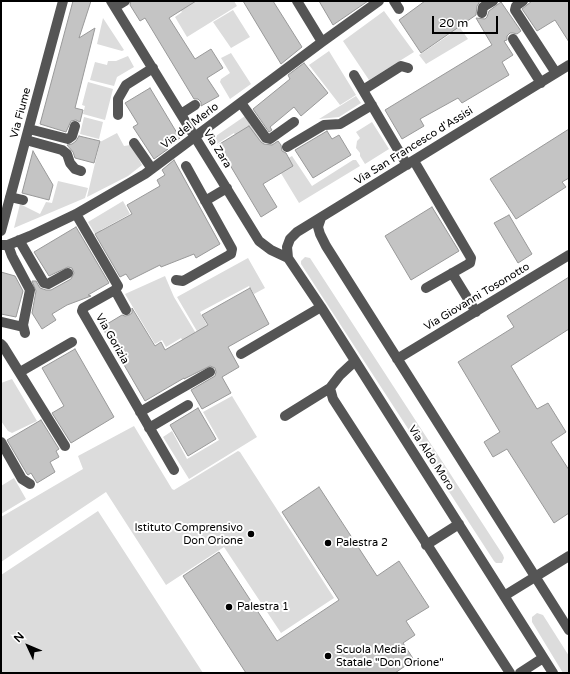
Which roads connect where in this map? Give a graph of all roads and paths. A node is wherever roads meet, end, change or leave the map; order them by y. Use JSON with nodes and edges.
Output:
{"nodes":[{"id":1,"x":63,"y":1,"type":"edge"},
{"id":2,"x":125,"y":1,"type":"edge"},
{"id":3,"x":298,"y":1,"type":"edge"},
{"id":4,"x":379,"y":1,"type":"edge"},
{"id":5,"x":492,"y":1,"type":"edge"},
{"id":6,"x":523,"y":1,"type":"edge"},
{"id":7,"x":113,"y":4,"type":"edge"},
{"id":8,"x":482,"y":13,"type":"dead end"},
{"id":9,"x":514,"y":39,"type":"dead end"},
{"id":10,"x":322,"y":42,"type":"junction"},
{"id":11,"x":569,"y":66,"type":"edge"},
{"id":12,"x":153,"y":68,"type":"junction"},
{"id":13,"x":408,"y":68,"type":"dead end"},
{"id":14,"x":556,"y":74,"type":"junction"},
{"id":15,"x":354,"y":75,"type":"dead end"},
{"id":16,"x":541,"y":82,"type":"junction"},
{"id":17,"x":363,"y":90,"type":"junction"},
{"id":18,"x":241,"y":103,"type":"junction"},
{"id":19,"x":195,"y":105,"type":"dead end"},
{"id":20,"x":372,"y":105,"type":"junction"},
{"id":21,"x":181,"y":114,"type":"junction"},
{"id":22,"x":118,"y":115,"type":"dead end"},
{"id":23,"x":294,"y":122,"type":"dead end"},
{"id":24,"x":75,"y":126,"type":"dead end"},
{"id":25,"x":29,"y":129,"type":"junction"},
{"id":26,"x":196,"y":137,"type":"junction"},
{"id":27,"x":26,"y":140,"type":"junction"},
{"id":28,"x":134,"y":143,"type":"dead end"},
{"id":29,"x":287,"y":147,"type":"dead end"},
{"id":30,"x":410,"y":163,"type":"junction"},
{"id":31,"x":186,"y":166,"type":"dead end"},
{"id":32,"x":152,"y":169,"type":"junction"},
{"id":33,"x":81,"y":171,"type":"dead end"},
{"id":34,"x":227,"y":188,"type":"junction"},
{"id":35,"x":10,"y":197,"type":"junction"},
{"id":36,"x":23,"y":200,"type":"dead end"},
{"id":37,"x":205,"y":201,"type":"junction"},
{"id":38,"x":76,"y":214,"type":"junction"},
{"id":39,"x":321,"y":218,"type":"junction"},
{"id":40,"x":1,"y":231,"type":"edge"},
{"id":41,"x":19,"y":240,"type":"junction"},
{"id":42,"x":4,"y":245,"type":"edge"},
{"id":43,"x":569,"y":255,"type":"edge"},
{"id":44,"x":288,"y":258,"type":"junction"},
{"id":45,"x":121,"y":270,"type":"dead end"},
{"id":46,"x":68,"y":273,"type":"dead end"},
{"id":47,"x":452,"y":273,"type":"junction"},
{"id":48,"x":111,"y":276,"type":"junction"},
{"id":49,"x":176,"y":280,"type":"dead end"},
{"id":50,"x":426,"y":288,"type":"dead end"},
{"id":51,"x":115,"y":290,"type":"junction"},
{"id":52,"x":321,"y":307,"type":"junction"},
{"id":53,"x":126,"y":310,"type":"dead end"},
{"id":54,"x":476,"y":312,"type":"junction"},
{"id":55,"x":2,"y":322,"type":"edge"},
{"id":56,"x":72,"y":342,"type":"dead end"},
{"id":57,"x":1,"y":344,"type":"edge"},
{"id":58,"x":241,"y":354,"type":"dead end"},
{"id":59,"x":397,"y":359,"type":"junction"},
{"id":60,"x":355,"y":361,"type":"junction"},
{"id":61,"x":20,"y":372,"type":"junction"},
{"id":62,"x":210,"y":372,"type":"dead end"},
{"id":63,"x":330,"y":388,"type":"junction"},
{"id":64,"x":188,"y":405,"type":"dead end"},
{"id":65,"x":140,"y":412,"type":"junction"},
{"id":66,"x":285,"y":416,"type":"dead end"},
{"id":67,"x":149,"y":428,"type":"junction"},
{"id":68,"x":1,"y":442,"type":"edge"},
{"id":69,"x":65,"y":446,"type":"dead end"},
{"id":70,"x":174,"y":470,"type":"dead end"},
{"id":71,"x":30,"y":484,"type":"dead end"},
{"id":72,"x":459,"y":524,"type":"junction"},
{"id":73,"x":426,"y":545,"type":"junction"},
{"id":74,"x":569,"y":556,"type":"edge"},
{"id":75,"x":535,"y":577,"type":"junction"},
{"id":76,"x":504,"y":596,"type":"junction"},
{"id":77,"x":569,"y":630,"type":"edge"},
{"id":78,"x":543,"y":658,"type":"junction"},
{"id":79,"x":510,"y":673,"type":"edge"},
{"id":80,"x":520,"y":673,"type":"edge"},
{"id":81,"x":553,"y":673,"type":"edge"}],
"edges":[{"from":1,"to":25,"type":"street","name":"Via Fiume"},
{"from":2,"to":7,"type":"street"},
{"from":3,"to":10,"type":"street"},
{"from":4,"to":10,"type":"street","name":"Via del Merlo"},
{"from":5,"to":8,"type":"street"},
{"from":6,"to":14,"type":"street"},
{"from":7,"to":12,"type":"street","name":"Via Zara"},
{"from":9,"to":16,"type":"street"},
{"from":10,"to":18,"type":"street","name":"Via del Merlo"},
{"from":11,"to":14,"type":"street","name":"Via San Francesco d'Assisi"},
{"from":12,"to":21,"type":"street","name":"Via Zara"},
{"from":12,"to":22,"type":"street"},
{"from":13,"to":17,"type":"street"},
{"from":14,"to":16,"type":"street","name":"Via San Francesco d'Assisi"},
{"from":15,"to":17,"type":"street"},
{"from":16,"to":30,"type":"street","name":"Via San Francesco d'Assisi"},
{"from":17,"to":20,"type":"street"},
{"from":18,"to":23,"type":"street"},
{"from":18,"to":26,"type":"street","name":"Via del Merlo"},
{"from":19,"to":21,"type":"street"},
{"from":20,"to":29,"type":"street"},
{"from":20,"to":30,"type":"street"},
{"from":21,"to":26,"type":"street","name":"Via Zara"},
{"from":24,"to":25,"type":"street"},
{"from":25,"to":27,"type":"street","name":"Via Fiume"},
{"from":26,"to":32,"type":"street","name":"Via del Merlo"},
{"from":26,"to":34,"type":"street","name":"Via Zara"},
{"from":27,"to":33,"type":"street"},
{"from":27,"to":35,"type":"street","name":"Via Fiume"},
{"from":28,"to":32,"type":"street"},
{"from":30,"to":39,"type":"street","name":"Via San Francesco d'Assisi"},
{"from":30,"to":47,"type":"street"},
{"from":31,"to":37,"type":"street"},
{"from":32,"to":38,"type":"street","name":"Via del Merlo"},
{"from":34,"to":37,"type":"street"},
{"from":34,"to":44,"type":"street","name":"Via Zara"},
{"from":35,"to":36,"type":"street"},
{"from":35,"to":40,"type":"street","name":"Via Fiume"},
{"from":37,"to":49,"type":"street"},
{"from":38,"to":41,"type":"street","name":"Via del Merlo"},
{"from":38,"to":48,"type":"street"},
{"from":39,"to":44,"type":"street","name":"Via San Francesco d'Assisi"},
{"from":39,"to":59,"type":"street"},
{"from":41,"to":42,"type":"street","name":"Via del Merlo"},
{"from":41,"to":46,"type":"street"},
{"from":42,"to":55,"type":"street"},
{"from":43,"to":54,"type":"street","name":"Via Giovanni Tosonotto"},
{"from":44,"to":52,"type":"street","name":"Via Aldo Moro"},
{"from":45,"to":48,"type":"street"},
{"from":47,"to":50,"type":"street"},
{"from":47,"to":54,"type":"street"},
{"from":48,"to":51,"type":"street"},
{"from":51,"to":53,"type":"street"},
{"from":51,"to":65,"type":"street","name":"Via Gorizia"},
{"from":52,"to":58,"type":"street"},
{"from":52,"to":60,"type":"street","name":"Via Aldo Moro"},
{"from":54,"to":59,"type":"street","name":"Via Giovanni Tosonotto"},
{"from":56,"to":61,"type":"street"},
{"from":57,"to":61,"type":"street"},
{"from":59,"to":75,"type":"street"},
{"from":60,"to":63,"type":"street"},
{"from":60,"to":72,"type":"street","name":"Via Aldo Moro"},
{"from":61,"to":69,"type":"street"},
{"from":62,"to":65,"type":"street"},
{"from":63,"to":66,"type":"street"},
{"from":63,"to":73,"type":"street"},
{"from":64,"to":67,"type":"street"},
{"from":65,"to":67,"type":"street","name":"Via Gorizia"},
{"from":67,"to":70,"type":"street","name":"Via Gorizia"},
{"from":68,"to":71,"type":"street"},
{"from":72,"to":73,"type":"street"},
{"from":72,"to":76,"type":"street","name":"Via Aldo Moro"},
{"from":73,"to":79,"type":"street"},
{"from":74,"to":75,"type":"street"},
{"from":75,"to":76,"type":"street"},
{"from":75,"to":77,"type":"street"},
{"from":76,"to":78,"type":"street","name":"Via Aldo Moro"},
{"from":78,"to":80,"type":"street"},
{"from":78,"to":81,"type":"street","name":"Via Aldo Moro"}]}
